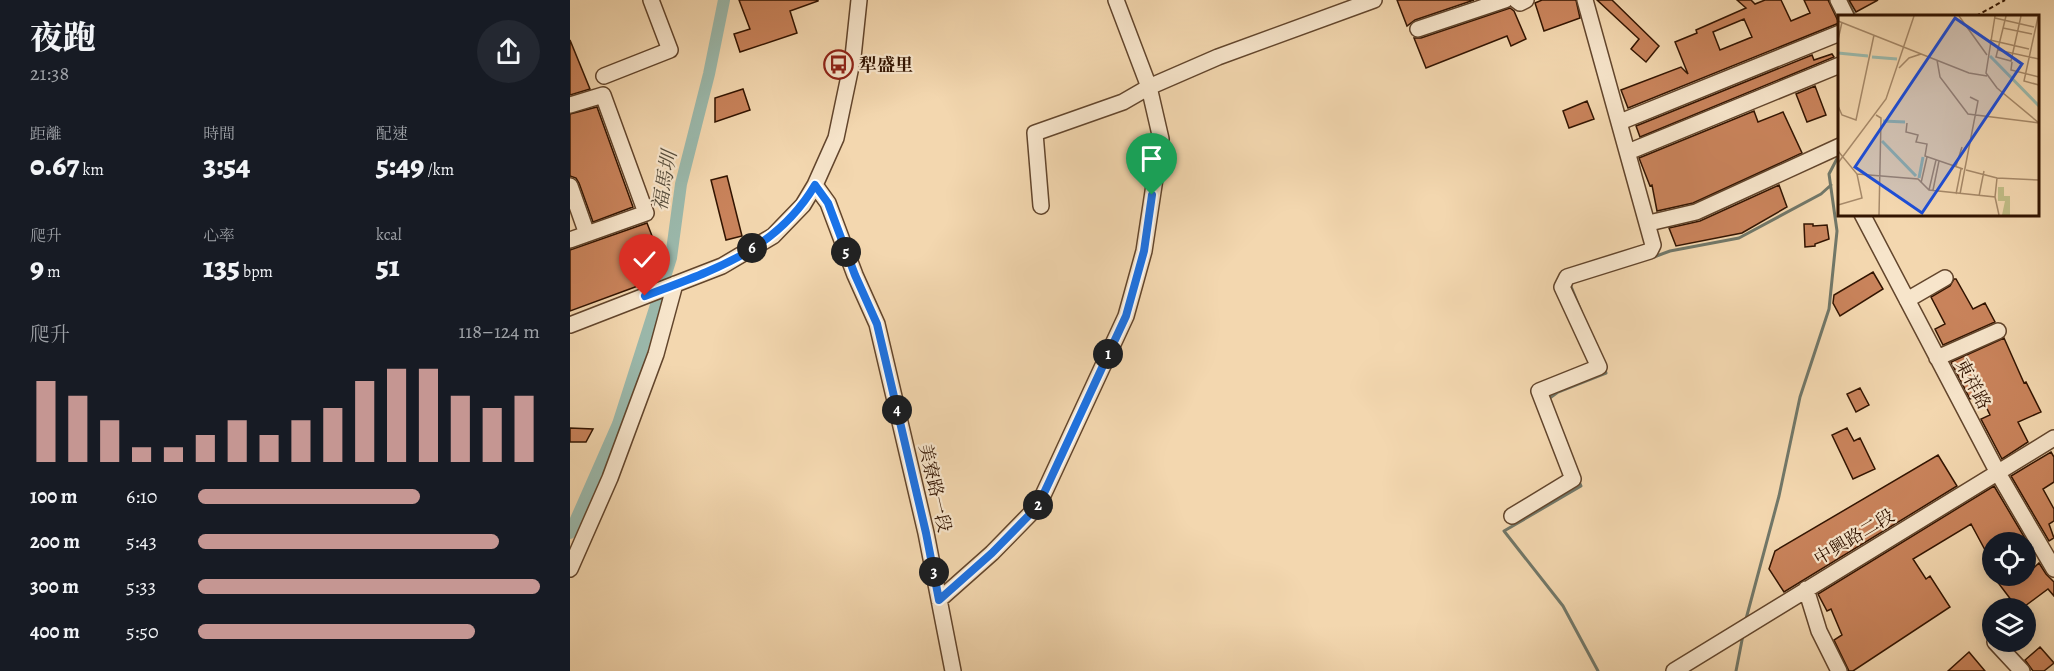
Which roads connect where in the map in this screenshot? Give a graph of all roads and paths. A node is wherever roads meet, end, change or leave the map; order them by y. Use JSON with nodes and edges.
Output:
{"nodes":[{"id":1,"x":651,"y":0,"type":"edge"},
{"id":2,"x":859,"y":0,"type":"edge"},
{"id":3,"x":1116,"y":0,"type":"edge"},
{"id":4,"x":1374,"y":0,"type":"edge"},
{"id":5,"x":1505,"y":0,"type":"edge"},
{"id":6,"x":1516,"y":0,"type":"edge"},
{"id":7,"x":1526,"y":0,"type":"edge"},
{"id":8,"x":1585,"y":0,"type":"edge"},
{"id":9,"x":1838,"y":0,"type":"edge"},
{"id":10,"x":2005,"y":0,"type":"edge"},
{"id":11,"x":1846,"y":15,"type":"edge"},
{"id":12,"x":1978,"y":15,"type":"edge"},
{"id":13,"x":1418,"y":28,"type":"dead end"},
{"id":14,"x":1838,"y":33,"type":"edge"},
{"id":15,"x":1838,"y":65,"type":"edge"},
{"id":16,"x":604,"y":76,"type":"dead end"},
{"id":17,"x":1149,"y":87,"type":"junction"},
{"id":18,"x":570,"y":105,"type":"edge"},
{"id":19,"x":1620,"y":122,"type":"junction"},
{"id":20,"x":1838,"y":146,"type":"edge"},
{"id":21,"x":1628,"y":152,"type":"junction"},
{"id":22,"x":815,"y":185,"type":"junction"},
{"id":23,"x":570,"y":186,"type":"edge"},
{"id":24,"x":1041,"y":206,"type":"dead end"},
{"id":25,"x":1863,"y":216,"type":"edge"},
{"id":26,"x":1649,"y":224,"type":"junction"},
{"id":27,"x":587,"y":234,"type":"junction"},
{"id":28,"x":570,"y":240,"type":"edge"},
{"id":29,"x":1945,"y":278,"type":"dead end"},
{"id":30,"x":675,"y":284,"type":"junction"},
{"id":31,"x":1911,"y":298,"type":"junction"},
{"id":32,"x":570,"y":325,"type":"edge"},
{"id":33,"x":1998,"y":331,"type":"dead end"},
{"id":34,"x":1937,"y":358,"type":"junction"},
{"id":35,"x":2054,"y":438,"type":"edge"},
{"id":36,"x":1998,"y":472,"type":"junction"},
{"id":37,"x":1512,"y":516,"type":"dead end"},
{"id":38,"x":570,"y":569,"type":"edge"},
{"id":39,"x":2054,"y":569,"type":"edge"},
{"id":40,"x":1806,"y":589,"type":"junction"},
{"id":41,"x":939,"y":600,"type":"junction"},
{"id":42,"x":2004,"y":652,"type":"edge"},
{"id":43,"x":953,"y":671,"type":"edge"},
{"id":44,"x":1674,"y":671,"type":"edge"},
{"id":45,"x":1839,"y":671,"type":"edge"},
{"id":46,"x":2022,"y":671,"type":"edge"}],
"edges":[{"from":1,"to":16,"type":"street"},
{"from":2,"to":22,"type":"street"},
{"from":3,"to":17,"type":"street"},
{"from":4,"to":17,"type":"street"},
{"from":5,"to":13,"type":"street"},
{"from":6,"to":7,"type":"street"},
{"from":8,"to":19,"type":"street"},
{"from":9,"to":11,"type":"street"},
{"from":10,"to":12,"type":"path"},
{"from":14,"to":19,"type":"street"},
{"from":15,"to":21,"type":"street"},
{"from":17,"to":24,"type":"street"},
{"from":17,"to":41,"type":"street"},
{"from":18,"to":27,"type":"street"},
{"from":19,"to":21,"type":"street"},
{"from":20,"to":26,"type":"street"},
{"from":21,"to":26,"type":"street"},
{"from":22,"to":30,"type":"street"},
{"from":22,"to":41,"type":"street","name":"美寮路一段"},
{"from":23,"to":27,"type":"street"},
{"from":25,"to":31,"type":"street","name":"東祥路"},
{"from":26,"to":37,"type":"street"},
{"from":27,"to":28,"type":"street"},
{"from":29,"to":31,"type":"street"},
{"from":30,"to":32,"type":"street"},
{"from":30,"to":38,"type":"street"},
{"from":31,"to":34,"type":"street","name":"東祥路"},
{"from":33,"to":34,"type":"street"},
{"from":34,"to":36,"type":"street","name":"東祥路"},
{"from":35,"to":36,"type":"street","name":"中興路二段"},
{"from":36,"to":39,"type":"street","name":"東祥路"},
{"from":36,"to":40,"type":"street","name":"中興路二段"},
{"from":40,"to":44,"type":"street","name":"中興路二段"},
{"from":40,"to":45,"type":"street"},
{"from":41,"to":43,"type":"street","name":"美寮路一段"},
{"from":42,"to":46,"type":"street"}]}
